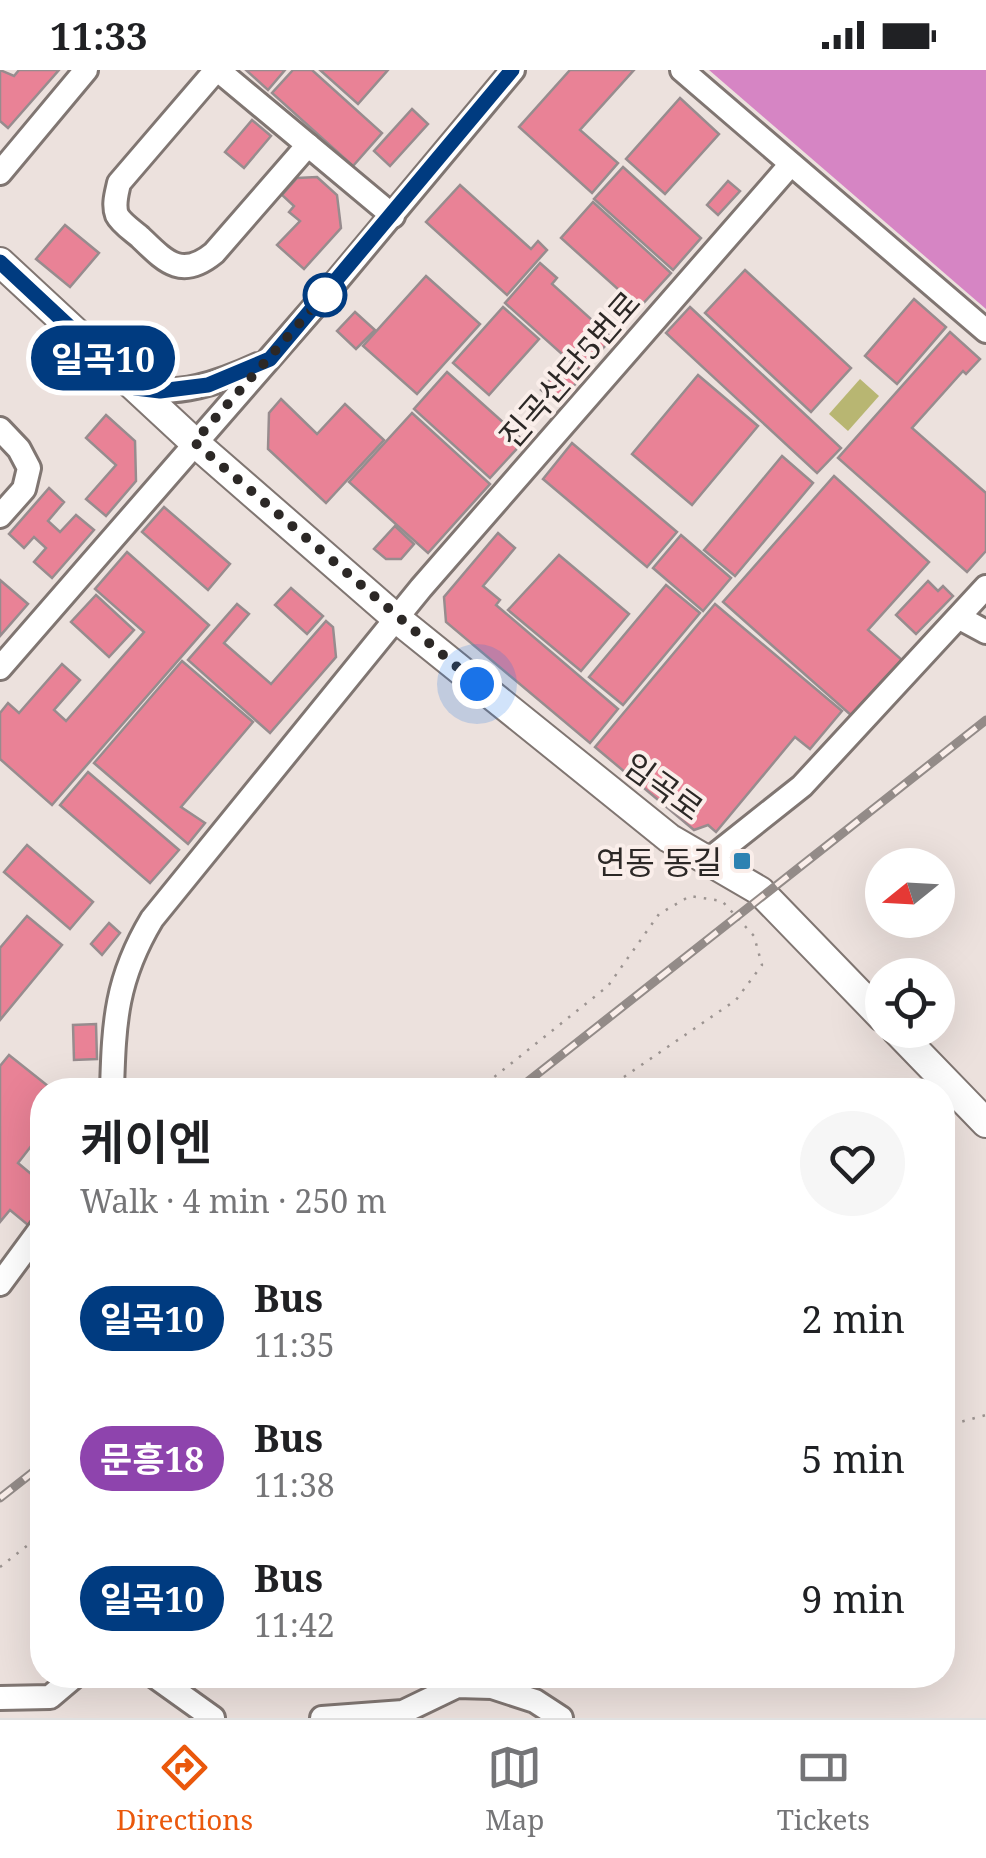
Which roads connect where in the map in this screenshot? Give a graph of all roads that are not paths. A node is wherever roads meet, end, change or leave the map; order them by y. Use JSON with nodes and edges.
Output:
{"nodes":[{"id":1,"x":86,"y":70,"type":"edge"},
{"id":2,"x":217,"y":70,"type":"edge"},
{"id":3,"x":512,"y":70,"type":"edge"},
{"id":4,"x":682,"y":70,"type":"edge"},
{"id":5,"x":308,"y":145,"type":"junction"},
{"id":6,"x":791,"y":164,"type":"junction"},
{"id":7,"x":0,"y":172,"type":"edge"},
{"id":8,"x":393,"y":216,"type":"junction"},
{"id":9,"x":0,"y":262,"type":"edge"},
{"id":10,"x":986,"y":331,"type":"edge"},
{"id":11,"x":270,"y":359,"type":"junction"},
{"id":12,"x":135,"y":388,"type":"junction"},
{"id":13,"x":0,"y":429,"type":"edge"},
{"id":14,"x":194,"y":442,"type":"junction"},
{"id":15,"x":0,"y":516,"type":"edge"},
{"id":16,"x":986,"y":587,"type":"edge"},
{"id":17,"x":396,"y":618,"type":"junction"},
{"id":18,"x":960,"y":618,"type":"junction"},
{"id":19,"x":986,"y":632,"type":"edge"},
{"id":20,"x":0,"y":668,"type":"edge"},
{"id":21,"x":710,"y":860,"type":"junction"},
{"id":22,"x":865,"y":999,"type":"edge"},
{"id":23,"x":913,"y":1048,"type":"edge"},
{"id":24,"x":113,"y":1078,"type":"edge"},
{"id":25,"x":942,"y":1078,"type":"edge"},
{"id":26,"x":955,"y":1091,"type":"edge"},
{"id":27,"x":986,"y":1123,"type":"edge"},
{"id":28,"x":30,"y":1237,"type":"edge"},
{"id":29,"x":8,"y":1258,"type":"edge"},
{"id":30,"x":0,"y":1284,"type":"edge"},
{"id":31,"x":61,"y":1688,"type":"edge"},
{"id":32,"x":460,"y":1688,"type":"edge"},
{"id":33,"x":495,"y":1688,"type":"edge"},
{"id":34,"x":0,"y":1698,"type":"edge"},
{"id":35,"x":175,"y":1707,"type":"edge"},
{"id":36,"x":213,"y":1718,"type":"edge"},
{"id":37,"x":322,"y":1718,"type":"edge"},
{"id":38,"x":561,"y":1718,"type":"edge"}],
"edges":[{"from":1,"to":7,"type":"street"},
{"from":2,"to":5,"type":"street"},
{"from":2,"to":5,"type":"street"},
{"from":3,"to":8,"type":"street"},
{"from":4,"to":6,"type":"street"},
{"from":5,"to":8,"type":"street"},
{"from":6,"to":10,"type":"street"},
{"from":6,"to":17,"type":"street","name":"진곡산단5번로"},
{"from":8,"to":11,"type":"street"},
{"from":9,"to":12,"type":"main road","name":"임곡로"},
{"from":11,"to":12,"type":"street"},
{"from":11,"to":14,"type":"street"},
{"from":12,"to":14,"type":"main road","name":"임곡로"},
{"from":13,"to":15,"type":"street"},
{"from":14,"to":17,"type":"main road","name":"임곡로"},
{"from":14,"to":20,"type":"street"},
{"from":16,"to":18,"type":"street"},
{"from":17,"to":21,"type":"main road","name":"임곡로"},
{"from":17,"to":24,"type":"street"},
{"from":18,"to":19,"type":"street"},
{"from":18,"to":21,"type":"street"},
{"from":21,"to":22,"type":"main road","name":"임곡로"},
{"from":23,"to":25,"type":"main road"},
{"from":26,"to":27,"type":"main road"},
{"from":28,"to":29,"type":"street"},
{"from":29,"to":30,"type":"street"},
{"from":31,"to":34,"type":"street"},
{"from":32,"to":37,"type":"street"},
{"from":33,"to":38,"type":"street"},
{"from":35,"to":36,"type":"street"}]}
